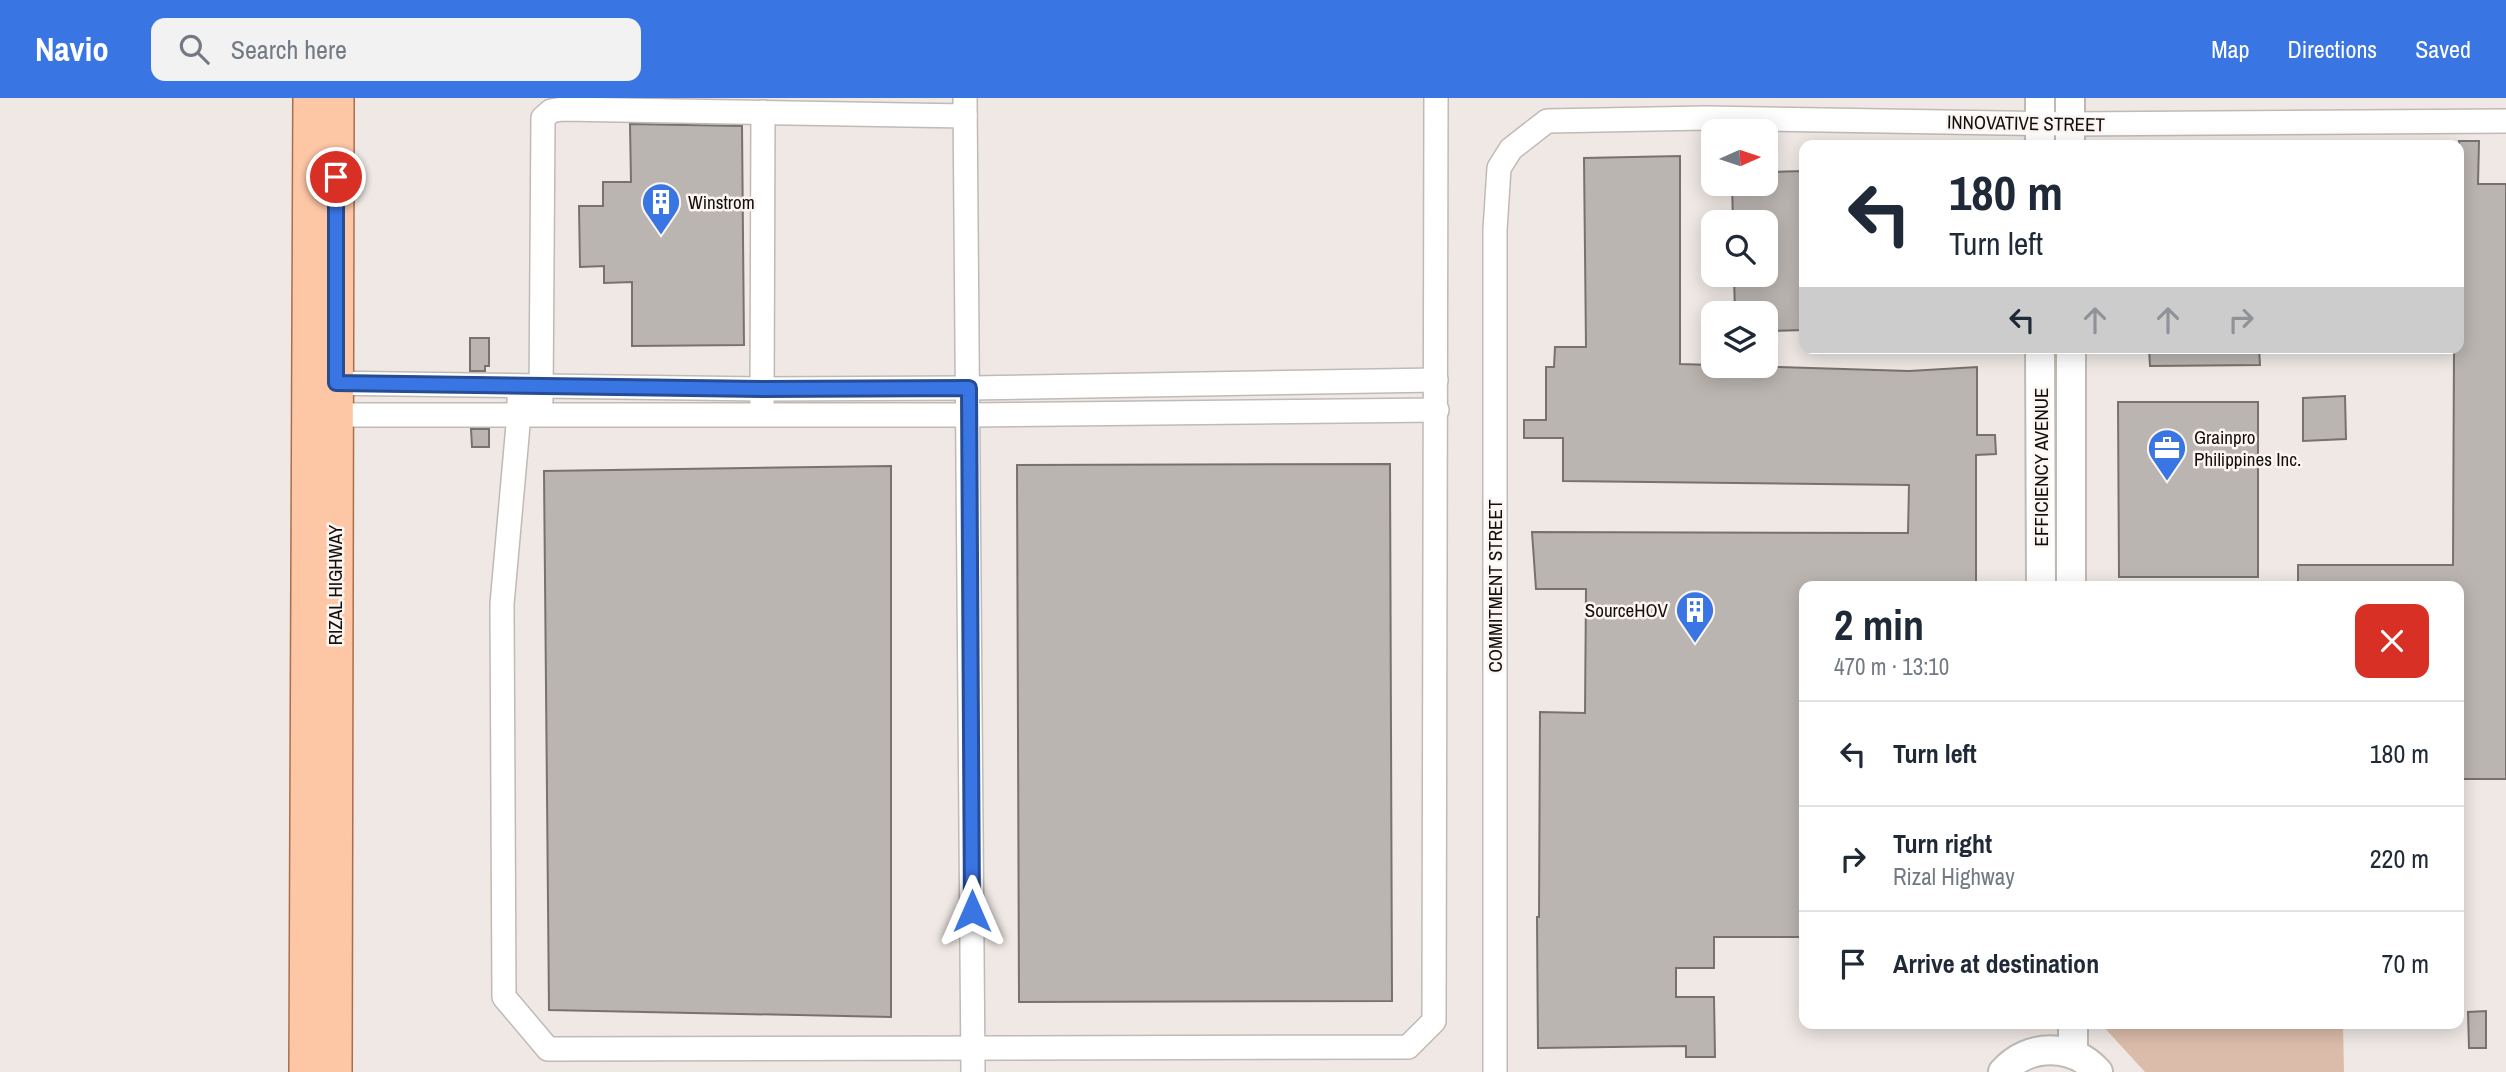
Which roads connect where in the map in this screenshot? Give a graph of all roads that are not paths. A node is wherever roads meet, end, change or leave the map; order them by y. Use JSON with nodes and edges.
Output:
{"nodes":[{"id":1,"x":311,"y":98,"type":"edge"},
{"id":2,"x":336,"y":98,"type":"edge"},
{"id":3,"x":1436,"y":98,"type":"edge"},
{"id":4,"x":965,"y":107,"type":"edge"},
{"id":5,"x":763,"y":111,"type":"junction"},
{"id":6,"x":1547,"y":121,"type":"joint"},
{"id":7,"x":2506,"y":121,"type":"edge"},
{"id":8,"x":2040,"y":122,"type":"edge"},
{"id":9,"x":2070,"y":122,"type":"edge"},
{"id":10,"x":2040,"y":354,"type":"edge"},
{"id":11,"x":2071,"y":354,"type":"edge"},
{"id":12,"x":1436,"y":380,"type":"junction"},
{"id":13,"x":427,"y":384,"type":"junction"},
{"id":14,"x":530,"y":386,"type":"junction"},
{"id":15,"x":969,"y":388,"type":"junction"},
{"id":16,"x":762,"y":389,"type":"junction"},
{"id":17,"x":323,"y":399,"type":"junction"},
{"id":18,"x":1437,"y":410,"type":"junction"},
{"id":19,"x":530,"y":414,"type":"junction"},
{"id":20,"x":427,"y":415,"type":"junction"},
{"id":21,"x":969,"y":415,"type":"junction"},
{"id":22,"x":762,"y":416,"type":"junction"},
{"id":23,"x":2041,"y":581,"type":"edge"},
{"id":24,"x":2071,"y":581,"type":"edge"},
{"id":25,"x":2073,"y":1029,"type":"edge"},
{"id":26,"x":2043,"y":1037,"type":"edge"},
{"id":27,"x":972,"y":1049,"type":"junction"},
{"id":28,"x":2073,"y":1054,"type":"junction"},
{"id":29,"x":307,"y":1072,"type":"edge"},
{"id":30,"x":334,"y":1072,"type":"edge"},
{"id":31,"x":973,"y":1072,"type":"edge"},
{"id":32,"x":1495,"y":1072,"type":"edge"},
{"id":33,"x":2003,"y":1072,"type":"edge"},
{"id":34,"x":2098,"y":1072,"type":"edge"}],
"edges":[{"from":1,"to":17,"type":"main road","name":"RIZAL HIGHWAY"},
{"from":2,"to":17,"type":"main road","name":"RIZAL HIGHWAY"},
{"from":3,"to":12,"type":"street"},
{"from":4,"to":5,"type":"street"},
{"from":4,"to":15,"type":"street"},
{"from":5,"to":14,"type":"street"},
{"from":5,"to":16,"type":"street"},
{"from":6,"to":8,"type":"street","name":"INNOVATIVE STREET"},
{"from":6,"to":32,"type":"street","name":"COMMITMENT STREET"},
{"from":7,"to":9,"type":"street","name":"INNOVATIVE STREET"},
{"from":8,"to":9,"type":"street","name":"INNOVATIVE STREET"},
{"from":10,"to":23,"type":"street","name":"EFFICIENCY AVENUE"},
{"from":11,"to":24,"type":"street","name":"EFFICIENCY AVENUE"},
{"from":12,"to":15,"type":"street"},
{"from":12,"to":18,"type":"street"},
{"from":13,"to":14,"type":"street"},
{"from":13,"to":17,"type":"street"},
{"from":13,"to":20,"type":"street"},
{"from":14,"to":16,"type":"street"},
{"from":14,"to":19,"type":"street"},
{"from":15,"to":16,"type":"street"},
{"from":15,"to":21,"type":"street"},
{"from":16,"to":22,"type":"street"},
{"from":17,"to":20,"type":"street"},
{"from":17,"to":29,"type":"main road","name":"RIZAL HIGHWAY"},
{"from":17,"to":30,"type":"main road","name":"RIZAL HIGHWAY"},
{"from":18,"to":21,"type":"street"},
{"from":18,"to":27,"type":"street"},
{"from":19,"to":20,"type":"street"},
{"from":19,"to":22,"type":"street"},
{"from":19,"to":27,"type":"street"},
{"from":21,"to":22,"type":"street"},
{"from":21,"to":27,"type":"street"},
{"from":25,"to":28,"type":"street"},
{"from":26,"to":28,"type":"street"},
{"from":26,"to":33,"type":"street"},
{"from":27,"to":31,"type":"street"},
{"from":28,"to":34,"type":"street"}]}
